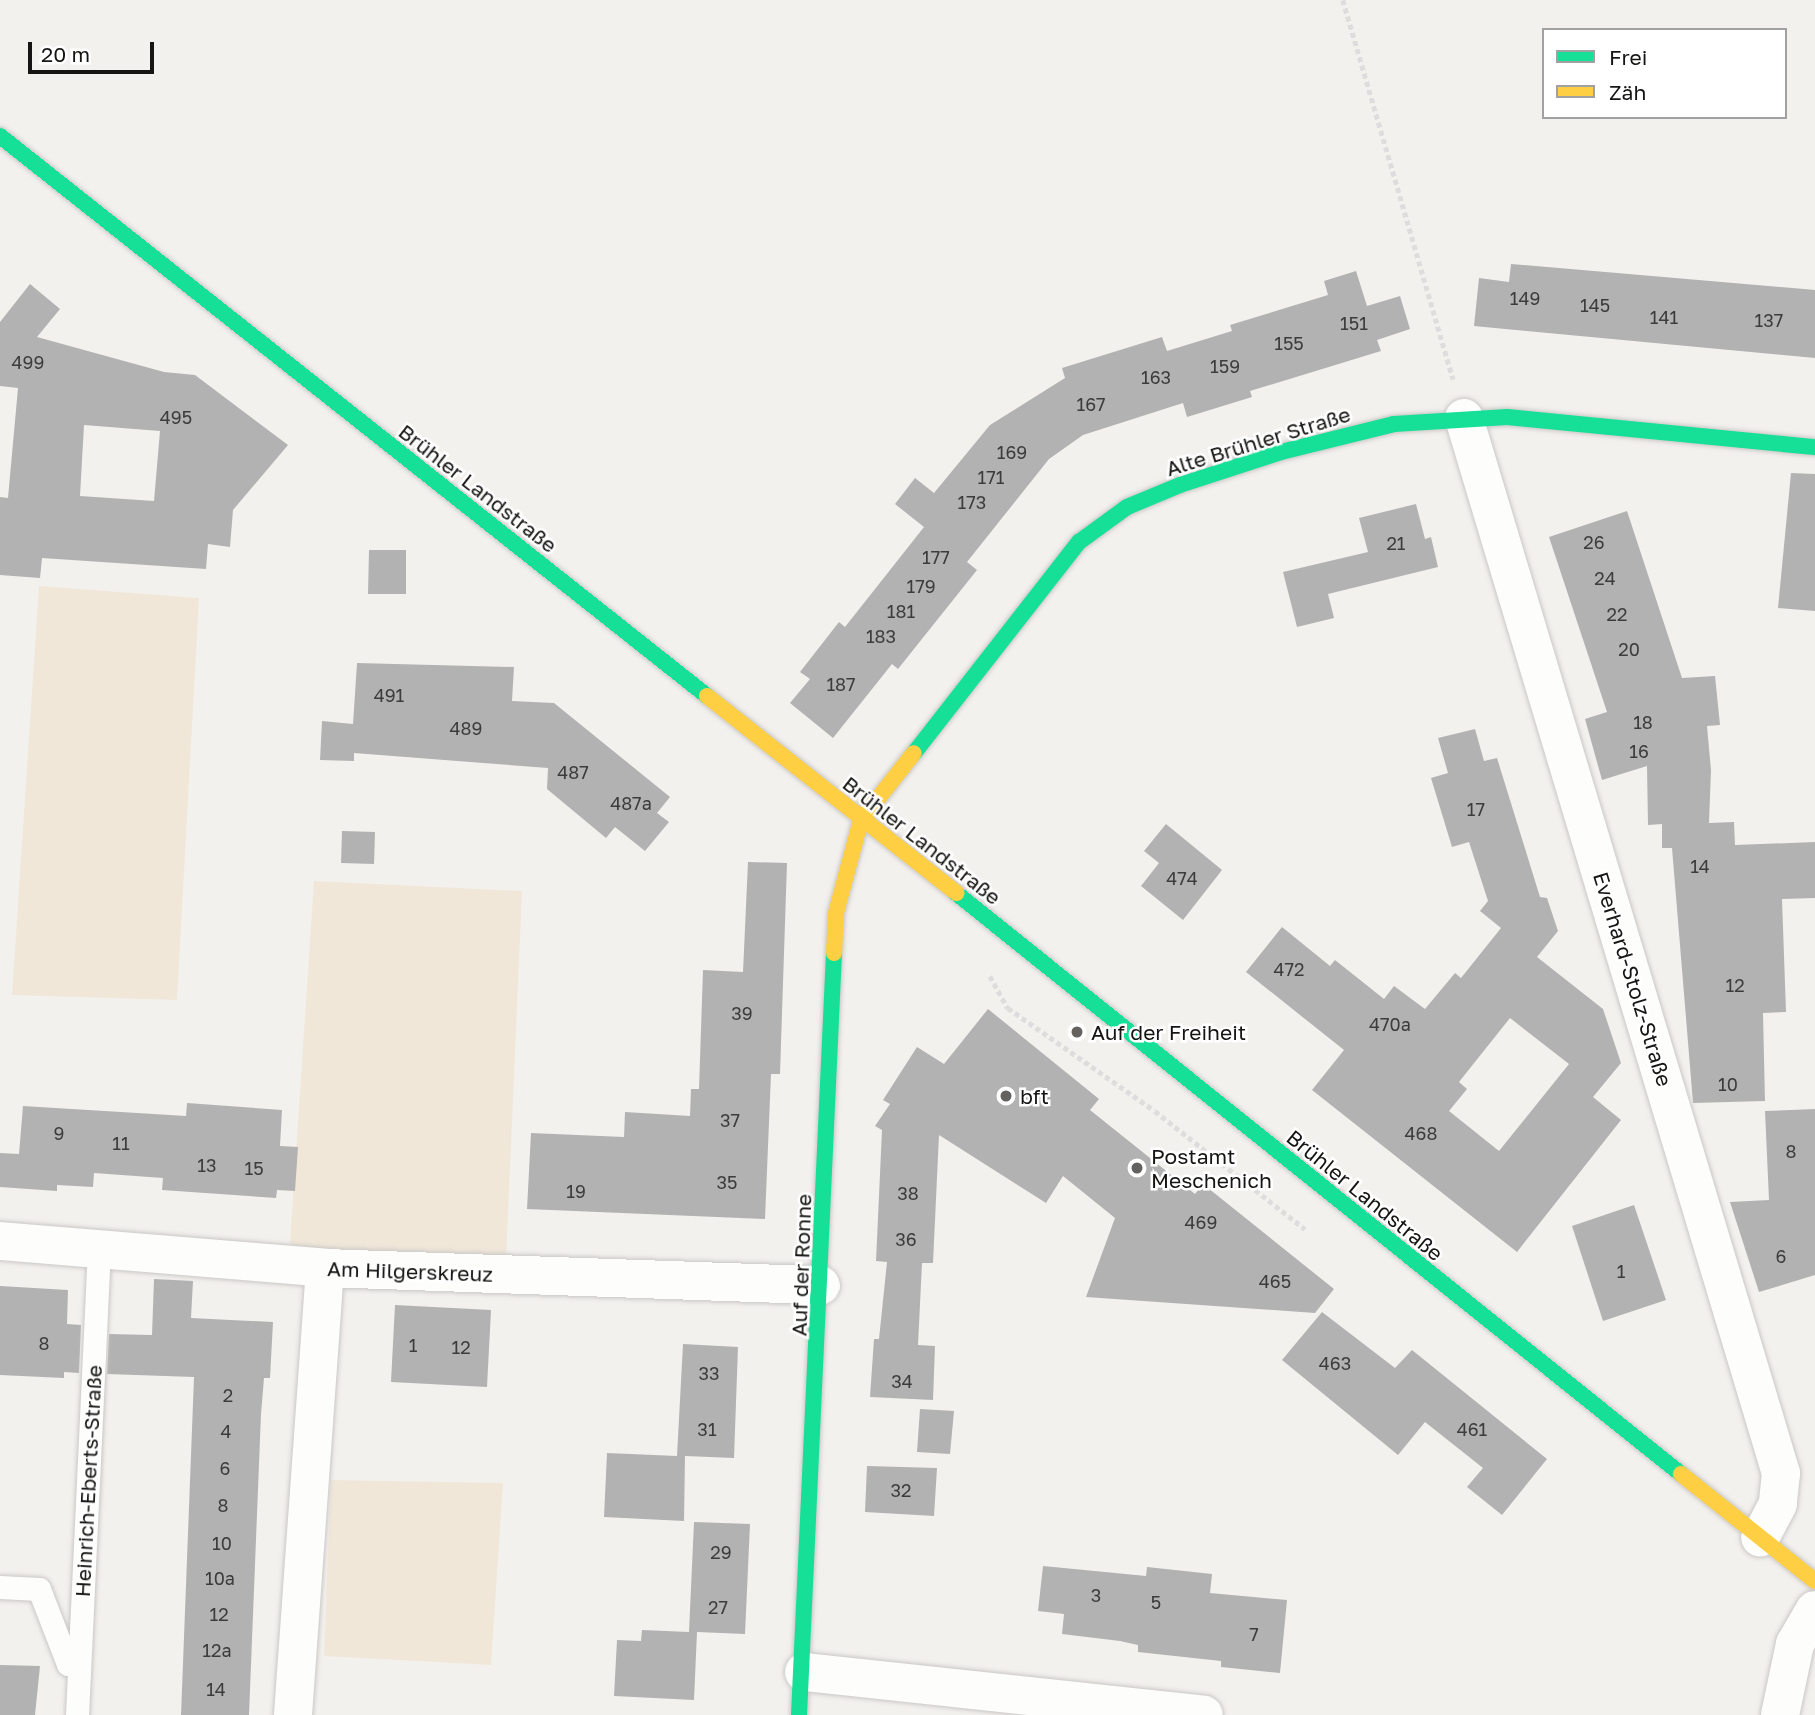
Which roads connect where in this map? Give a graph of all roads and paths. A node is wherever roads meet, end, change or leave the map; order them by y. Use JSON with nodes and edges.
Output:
{"nodes":[{"id":1,"x":1343,"y":0,"type":"edge"},
{"id":2,"x":0,"y":136,"type":"edge"},
{"id":3,"x":1464,"y":418,"type":"junction"},
{"id":4,"x":1815,"y":447,"type":"edge"},
{"id":5,"x":861,"y":820,"type":"junction"},
{"id":6,"x":0,"y":1241,"type":"edge"},
{"id":7,"x":99,"y":1247,"type":"junction"},
{"id":8,"x":325,"y":1268,"type":"junction"},
{"id":9,"x":821,"y":1285,"type":"junction"},
{"id":10,"x":1760,"y":1538,"type":"junction"},
{"id":11,"x":1815,"y":1581,"type":"edge"},
{"id":12,"x":0,"y":1587,"type":"edge"},
{"id":13,"x":1815,"y":1610,"type":"edge"},
{"id":14,"x":79,"y":1665,"type":"junction"},
{"id":15,"x":804,"y":1672,"type":"junction"},
{"id":16,"x":77,"y":1715,"type":"edge"},
{"id":17,"x":293,"y":1715,"type":"edge"},
{"id":18,"x":799,"y":1715,"type":"edge"},
{"id":19,"x":1204,"y":1715,"type":"edge"},
{"id":20,"x":1780,"y":1715,"type":"edge"}],
"edges":[{"from":1,"to":3,"type":"path"},
{"from":2,"to":5,"type":"street","name":"Brühler Landstraße"},
{"from":3,"to":4,"type":"street","name":"Alte Brühler Straße"},
{"from":3,"to":5,"type":"street","name":"Alte Brühler Straße"},
{"from":3,"to":10,"type":"street","name":"Everhard-Stolz-Straße"},
{"from":5,"to":9,"type":"street","name":"Auf der Ronne"},
{"from":5,"to":10,"type":"street","name":"Brühler Landstraße"},
{"from":6,"to":7,"type":"street","name":"Am Hilgerskreuz"},
{"from":7,"to":8,"type":"street","name":"Am Hilgerskreuz"},
{"from":7,"to":14,"type":"lane","name":"Heinrich-Eberts-Straße"},
{"from":8,"to":9,"type":"street","name":"Am Hilgerskreuz"},
{"from":8,"to":17,"type":"street"},
{"from":9,"to":15,"type":"street","name":"Auf der Ronne"},
{"from":10,"to":11,"type":"street","name":"Brühler Landstraße"},
{"from":12,"to":14,"type":"lane"},
{"from":13,"to":20,"type":"street"},
{"from":14,"to":16,"type":"lane","name":"Heinrich-Eberts-Straße"},
{"from":15,"to":18,"type":"street","name":"Auf der Ronne"},
{"from":15,"to":19,"type":"street"}]}
